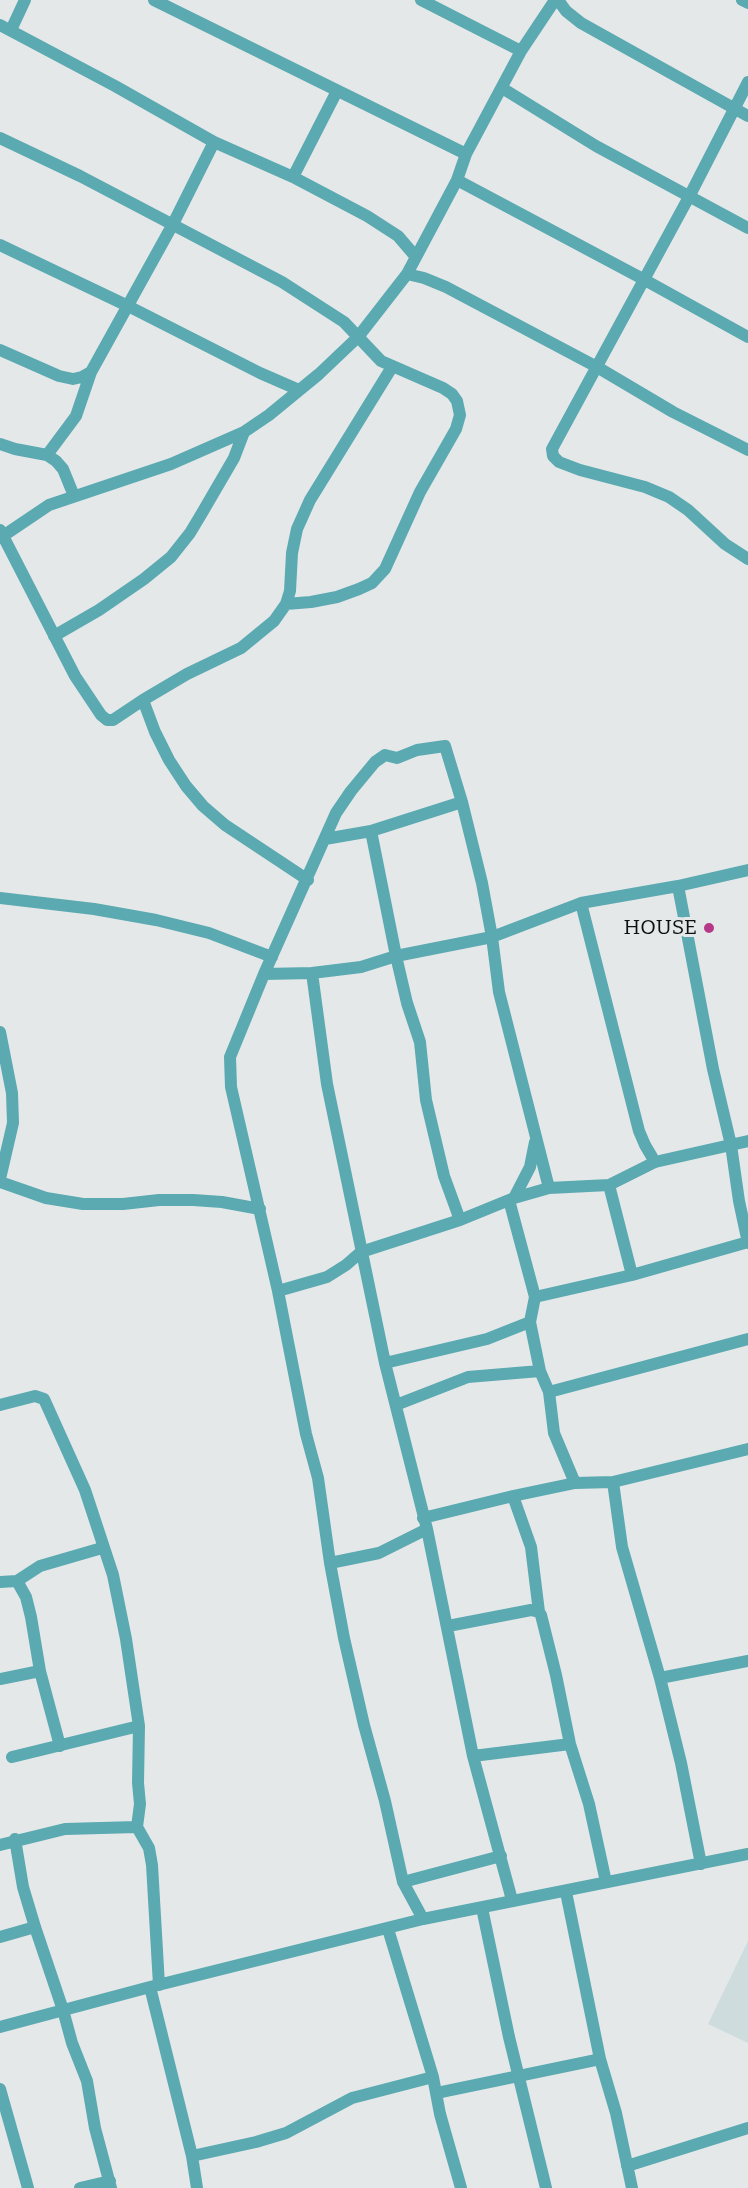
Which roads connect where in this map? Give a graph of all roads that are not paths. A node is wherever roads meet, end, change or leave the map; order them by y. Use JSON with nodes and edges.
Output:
{"nodes":[{"id":1,"x":25,"y":0,"type":"edge"},
{"id":2,"x":154,"y":0,"type":"edge"},
{"id":3,"x":421,"y":0,"type":"edge"},
{"id":4,"x":557,"y":0,"type":"edge"},
{"id":5,"x":742,"y":0,"type":"edge"},
{"id":6,"x":748,"y":3,"type":"edge"},
{"id":7,"x":5,"y":28,"type":"edge"},
{"id":8,"x":521,"y":51,"type":"junction"},
{"id":9,"x":748,"y":82,"type":"edge"},
{"id":10,"x":502,"y":88,"type":"junction"},
{"id":11,"x":338,"y":91,"type":"junction"},
{"id":12,"x":734,"y":108,"type":"junction"},
{"id":13,"x":748,"y":116,"type":"edge"},
{"id":14,"x":0,"y":138,"type":"edge"},
{"id":15,"x":214,"y":142,"type":"junction"},
{"id":16,"x":466,"y":154,"type":"junction"},
{"id":17,"x":293,"y":177,"type":"junction"},
{"id":18,"x":457,"y":180,"type":"junction"},
{"id":19,"x":690,"y":195,"type":"junction"},
{"id":20,"x":174,"y":224,"type":"junction"},
{"id":21,"x":748,"y":228,"type":"edge"},
{"id":22,"x":0,"y":245,"type":"edge"},
{"id":23,"x":417,"y":257,"type":"junction"},
{"id":24,"x":407,"y":274,"type":"junction"},
{"id":25,"x":643,"y":279,"type":"junction"},
{"id":26,"x":128,"y":306,"type":"junction"},
{"id":27,"x":358,"y":337,"type":"junction"},
{"id":28,"x":748,"y":337,"type":"edge"},
{"id":29,"x":0,"y":350,"type":"edge"},
{"id":30,"x":392,"y":367,"type":"junction"},
{"id":31,"x":597,"y":368,"type":"junction"},
{"id":32,"x":91,"y":372,"type":"junction"},
{"id":33,"x":299,"y":390,"type":"junction"},
{"id":34,"x":244,"y":432,"type":"junction"},
{"id":35,"x":0,"y":444,"type":"edge"},
{"id":36,"x":748,"y":450,"type":"edge"},
{"id":37,"x":47,"y":455,"type":"junction"},
{"id":38,"x":74,"y":496,"type":"junction"},
{"id":39,"x":1,"y":535,"type":"edge"},
{"id":40,"x":748,"y":559,"type":"edge"},
{"id":41,"x":286,"y":604,"type":"junction"},
{"id":42,"x":54,"y":636,"type":"junction"},
{"id":43,"x":143,"y":700,"type":"junction"},
{"id":44,"x":462,"y":802,"type":"junction"},
{"id":45,"x":371,"y":831,"type":"junction"},
{"id":46,"x":325,"y":839,"type":"junction"},
{"id":47,"x":748,"y":870,"type":"edge"},
{"id":48,"x":308,"y":880,"type":"junction"},
{"id":49,"x":678,"y":886,"type":"junction"},
{"id":50,"x":0,"y":898,"type":"edge"},
{"id":51,"x":582,"y":903,"type":"junction"},
{"id":52,"x":492,"y":937,"type":"junction"},
{"id":53,"x":396,"y":956,"type":"junction"},
{"id":54,"x":272,"y":957,"type":"junction"},
{"id":55,"x":312,"y":973,"type":"junction"},
{"id":56,"x":264,"y":974,"type":"junction"},
{"id":57,"x":0,"y":1032,"type":"edge"},
{"id":58,"x":13,"y":1123,"type":"junction"},
{"id":59,"x":0,"y":1127,"type":"edge"},
{"id":60,"x":533,"y":1129,"type":"junction"},
{"id":61,"x":748,"y":1141,"type":"edge"},
{"id":62,"x":731,"y":1145,"type":"junction"},
{"id":63,"x":655,"y":1162,"type":"junction"},
{"id":64,"x":0,"y":1181,"type":"edge"},
{"id":65,"x":609,"y":1185,"type":"junction"},
{"id":66,"x":549,"y":1188,"type":"junction"},
{"id":67,"x":512,"y":1199,"type":"junction"},
{"id":68,"x":260,"y":1209,"type":"junction"},
{"id":69,"x":460,"y":1220,"type":"junction"},
{"id":70,"x":748,"y":1242,"type":"edge"},
{"id":71,"x":361,"y":1252,"type":"junction"},
{"id":72,"x":632,"y":1275,"type":"junction"},
{"id":73,"x":278,"y":1291,"type":"junction"},
{"id":74,"x":535,"y":1297,"type":"junction"},
{"id":75,"x":530,"y":1322,"type":"junction"},
{"id":76,"x":748,"y":1339,"type":"edge"},
{"id":77,"x":384,"y":1363,"type":"junction"},
{"id":78,"x":540,"y":1371,"type":"junction"},
{"id":79,"x":549,"y":1392,"type":"junction"},
{"id":80,"x":0,"y":1405,"type":"edge"},
{"id":81,"x":396,"y":1405,"type":"junction"},
{"id":82,"x":748,"y":1449,"type":"edge"},
{"id":83,"x":613,"y":1482,"type":"junction"},
{"id":84,"x":575,"y":1483,"type":"junction"},
{"id":85,"x":513,"y":1496,"type":"junction"},
{"id":86,"x":425,"y":1524,"type":"junction"},
{"id":87,"x":102,"y":1548,"type":"junction"},
{"id":88,"x":330,"y":1563,"type":"junction"},
{"id":89,"x":17,"y":1581,"type":"junction"},
{"id":90,"x":0,"y":1582,"type":"edge"},
{"id":91,"x":539,"y":1612,"type":"junction"},
{"id":92,"x":448,"y":1626,"type":"junction"},
{"id":93,"x":748,"y":1661,"type":"edge"},
{"id":94,"x":40,"y":1671,"type":"junction"},
{"id":95,"x":660,"y":1678,"type":"junction"},
{"id":96,"x":0,"y":1679,"type":"edge"},
{"id":97,"x":139,"y":1725,"type":"junction"},
{"id":98,"x":570,"y":1744,"type":"junction"},
{"id":99,"x":60,"y":1746,"type":"junction"},
{"id":100,"x":473,"y":1756,"type":"junction"},
{"id":101,"x":12,"y":1757,"type":"dead end"},
{"id":102,"x":137,"y":1827,"type":"junction"},
{"id":103,"x":15,"y":1839,"type":"junction"},
{"id":104,"x":0,"y":1845,"type":"edge"},
{"id":105,"x":748,"y":1854,"type":"edge"},
{"id":106,"x":501,"y":1856,"type":"junction"},
{"id":107,"x":701,"y":1864,"type":"junction"},
{"id":108,"x":403,"y":1882,"type":"junction"},
{"id":109,"x":606,"y":1882,"type":"junction"},
{"id":110,"x":566,"y":1892,"type":"junction"},
{"id":111,"x":512,"y":1900,"type":"junction"},
{"id":112,"x":482,"y":1908,"type":"junction"},
{"id":113,"x":423,"y":1919,"type":"junction"},
{"id":114,"x":35,"y":1927,"type":"junction"},
{"id":115,"x":388,"y":1929,"type":"junction"},
{"id":116,"x":0,"y":1937,"type":"edge"},
{"id":117,"x":154,"y":1986,"type":"junction"},
{"id":118,"x":63,"y":2010,"type":"junction"},
{"id":119,"x":0,"y":2027,"type":"edge"},
{"id":120,"x":600,"y":2059,"type":"junction"},
{"id":121,"x":518,"y":2075,"type":"junction"},
{"id":122,"x":434,"y":2077,"type":"junction"},
{"id":123,"x":0,"y":2089,"type":"edge"},
{"id":124,"x":436,"y":2093,"type":"junction"},
{"id":125,"x":748,"y":2128,"type":"edge"},
{"id":126,"x":192,"y":2156,"type":"junction"},
{"id":127,"x":627,"y":2166,"type":"junction"},
{"id":128,"x":110,"y":2185,"type":"edge"},
{"id":129,"x":27,"y":2188,"type":"edge"},
{"id":130,"x":80,"y":2188,"type":"edge"},
{"id":131,"x":197,"y":2188,"type":"edge"},
{"id":132,"x":461,"y":2188,"type":"edge"},
{"id":133,"x":546,"y":2188,"type":"edge"},
{"id":134,"x":632,"y":2188,"type":"edge"}],
"edges":[{"from":1,"to":7,"type":"street"},
{"from":2,"to":11,"type":"street"},
{"from":3,"to":8,"type":"street"},
{"from":4,"to":8,"type":"street"},
{"from":4,"to":12,"type":"street"},
{"from":5,"to":6,"type":"street"},
{"from":7,"to":15,"type":"street"},
{"from":8,"to":10,"type":"street"},
{"from":9,"to":12,"type":"street"},
{"from":10,"to":16,"type":"street"},
{"from":10,"to":19,"type":"street"},
{"from":11,"to":16,"type":"street"},
{"from":11,"to":17,"type":"street"},
{"from":12,"to":13,"type":"street"},
{"from":12,"to":19,"type":"street"},
{"from":14,"to":20,"type":"street"},
{"from":15,"to":17,"type":"street"},
{"from":15,"to":20,"type":"street"},
{"from":16,"to":18,"type":"street"},
{"from":17,"to":23,"type":"street"},
{"from":18,"to":23,"type":"street"},
{"from":18,"to":25,"type":"street"},
{"from":19,"to":21,"type":"street"},
{"from":19,"to":25,"type":"street"},
{"from":20,"to":26,"type":"street"},
{"from":20,"to":27,"type":"street"},
{"from":22,"to":26,"type":"street"},
{"from":23,"to":24,"type":"street"},
{"from":24,"to":27,"type":"street"},
{"from":24,"to":31,"type":"street"},
{"from":25,"to":28,"type":"street"},
{"from":25,"to":31,"type":"street"},
{"from":26,"to":32,"type":"street"},
{"from":26,"to":33,"type":"street"},
{"from":27,"to":30,"type":"street"},
{"from":27,"to":33,"type":"street"},
{"from":29,"to":32,"type":"street"},
{"from":30,"to":41,"type":"street"},
{"from":30,"to":41,"type":"street"},
{"from":31,"to":36,"type":"street"},
{"from":31,"to":40,"type":"street"},
{"from":32,"to":37,"type":"street"},
{"from":33,"to":34,"type":"street"},
{"from":34,"to":38,"type":"street"},
{"from":34,"to":42,"type":"street"},
{"from":35,"to":37,"type":"street"},
{"from":37,"to":38,"type":"street"},
{"from":38,"to":39,"type":"street"},
{"from":39,"to":42,"type":"street"},
{"from":41,"to":43,"type":"street"},
{"from":42,"to":43,"type":"street"},
{"from":43,"to":48,"type":"street"},
{"from":44,"to":45,"type":"street"},
{"from":44,"to":46,"type":"street"},
{"from":44,"to":52,"type":"street"},
{"from":45,"to":46,"type":"street"},
{"from":45,"to":53,"type":"street"},
{"from":46,"to":48,"type":"street"},
{"from":47,"to":49,"type":"street"},
{"from":48,"to":54,"type":"street"},
{"from":49,"to":51,"type":"street"},
{"from":49,"to":62,"type":"street"},
{"from":50,"to":54,"type":"street"},
{"from":51,"to":52,"type":"street"},
{"from":51,"to":63,"type":"street"},
{"from":52,"to":53,"type":"street"},
{"from":52,"to":60,"type":"street"},
{"from":53,"to":55,"type":"street"},
{"from":53,"to":69,"type":"street"},
{"from":54,"to":56,"type":"street"},
{"from":55,"to":56,"type":"street"},
{"from":55,"to":71,"type":"street"},
{"from":56,"to":68,"type":"street"},
{"from":57,"to":58,"type":"street"},
{"from":58,"to":59,"type":"street"},
{"from":58,"to":64,"type":"street"},
{"from":60,"to":66,"type":"street"},
{"from":60,"to":67,"type":"street"},
{"from":61,"to":62,"type":"street"},
{"from":62,"to":63,"type":"street"},
{"from":62,"to":70,"type":"street"},
{"from":63,"to":65,"type":"street"},
{"from":64,"to":68,"type":"street"},
{"from":65,"to":66,"type":"street"},
{"from":65,"to":72,"type":"street"},
{"from":66,"to":67,"type":"street"},
{"from":67,"to":69,"type":"street"},
{"from":67,"to":74,"type":"street"},
{"from":68,"to":73,"type":"street"},
{"from":69,"to":71,"type":"street"},
{"from":70,"to":72,"type":"street"},
{"from":71,"to":73,"type":"street"},
{"from":71,"to":77,"type":"street"},
{"from":72,"to":74,"type":"street"},
{"from":73,"to":88,"type":"street"},
{"from":74,"to":75,"type":"street"},
{"from":75,"to":77,"type":"street"},
{"from":75,"to":78,"type":"street"},
{"from":76,"to":79,"type":"street"},
{"from":77,"to":81,"type":"street"},
{"from":78,"to":79,"type":"street"},
{"from":78,"to":81,"type":"street"},
{"from":79,"to":84,"type":"street"},
{"from":80,"to":87,"type":"street"},
{"from":81,"to":86,"type":"street"},
{"from":82,"to":83,"type":"street"},
{"from":83,"to":84,"type":"street"},
{"from":83,"to":95,"type":"street"},
{"from":84,"to":85,"type":"street"},
{"from":85,"to":86,"type":"street"},
{"from":85,"to":91,"type":"street"},
{"from":86,"to":88,"type":"street"},
{"from":86,"to":92,"type":"street"},
{"from":87,"to":89,"type":"street"},
{"from":87,"to":97,"type":"street"},
{"from":88,"to":108,"type":"street"},
{"from":89,"to":90,"type":"street"},
{"from":89,"to":94,"type":"street"},
{"from":91,"to":92,"type":"street"},
{"from":91,"to":98,"type":"street"},
{"from":92,"to":100,"type":"street"},
{"from":93,"to":95,"type":"street"},
{"from":94,"to":96,"type":"street"},
{"from":94,"to":99,"type":"street"},
{"from":95,"to":107,"type":"street"},
{"from":97,"to":99,"type":"street"},
{"from":97,"to":102,"type":"street"},
{"from":98,"to":100,"type":"street"},
{"from":98,"to":109,"type":"street"},
{"from":99,"to":101,"type":"street"},
{"from":100,"to":106,"type":"street"},
{"from":102,"to":103,"type":"street"},
{"from":102,"to":117,"type":"street"},
{"from":103,"to":104,"type":"street"},
{"from":103,"to":114,"type":"street"},
{"from":105,"to":107,"type":"street"},
{"from":106,"to":108,"type":"street"},
{"from":106,"to":111,"type":"street"},
{"from":107,"to":109,"type":"street"},
{"from":108,"to":113,"type":"street"},
{"from":109,"to":110,"type":"street"},
{"from":110,"to":111,"type":"street"},
{"from":110,"to":120,"type":"street"},
{"from":111,"to":112,"type":"street"},
{"from":112,"to":113,"type":"street"},
{"from":112,"to":121,"type":"street"},
{"from":113,"to":115,"type":"street"},
{"from":114,"to":116,"type":"street"},
{"from":114,"to":118,"type":"street"},
{"from":115,"to":117,"type":"street"},
{"from":115,"to":122,"type":"street"},
{"from":117,"to":118,"type":"street"},
{"from":117,"to":126,"type":"street"},
{"from":118,"to":119,"type":"street"},
{"from":118,"to":128,"type":"street"},
{"from":120,"to":121,"type":"street"},
{"from":120,"to":127,"type":"street"},
{"from":121,"to":124,"type":"street"},
{"from":121,"to":133,"type":"street"},
{"from":122,"to":124,"type":"street"},
{"from":122,"to":126,"type":"street"},
{"from":123,"to":129,"type":"street"},
{"from":124,"to":132,"type":"street"},
{"from":125,"to":127,"type":"street"},
{"from":126,"to":131,"type":"street"},
{"from":127,"to":134,"type":"street"},
{"from":128,"to":130,"type":"street"}]}
